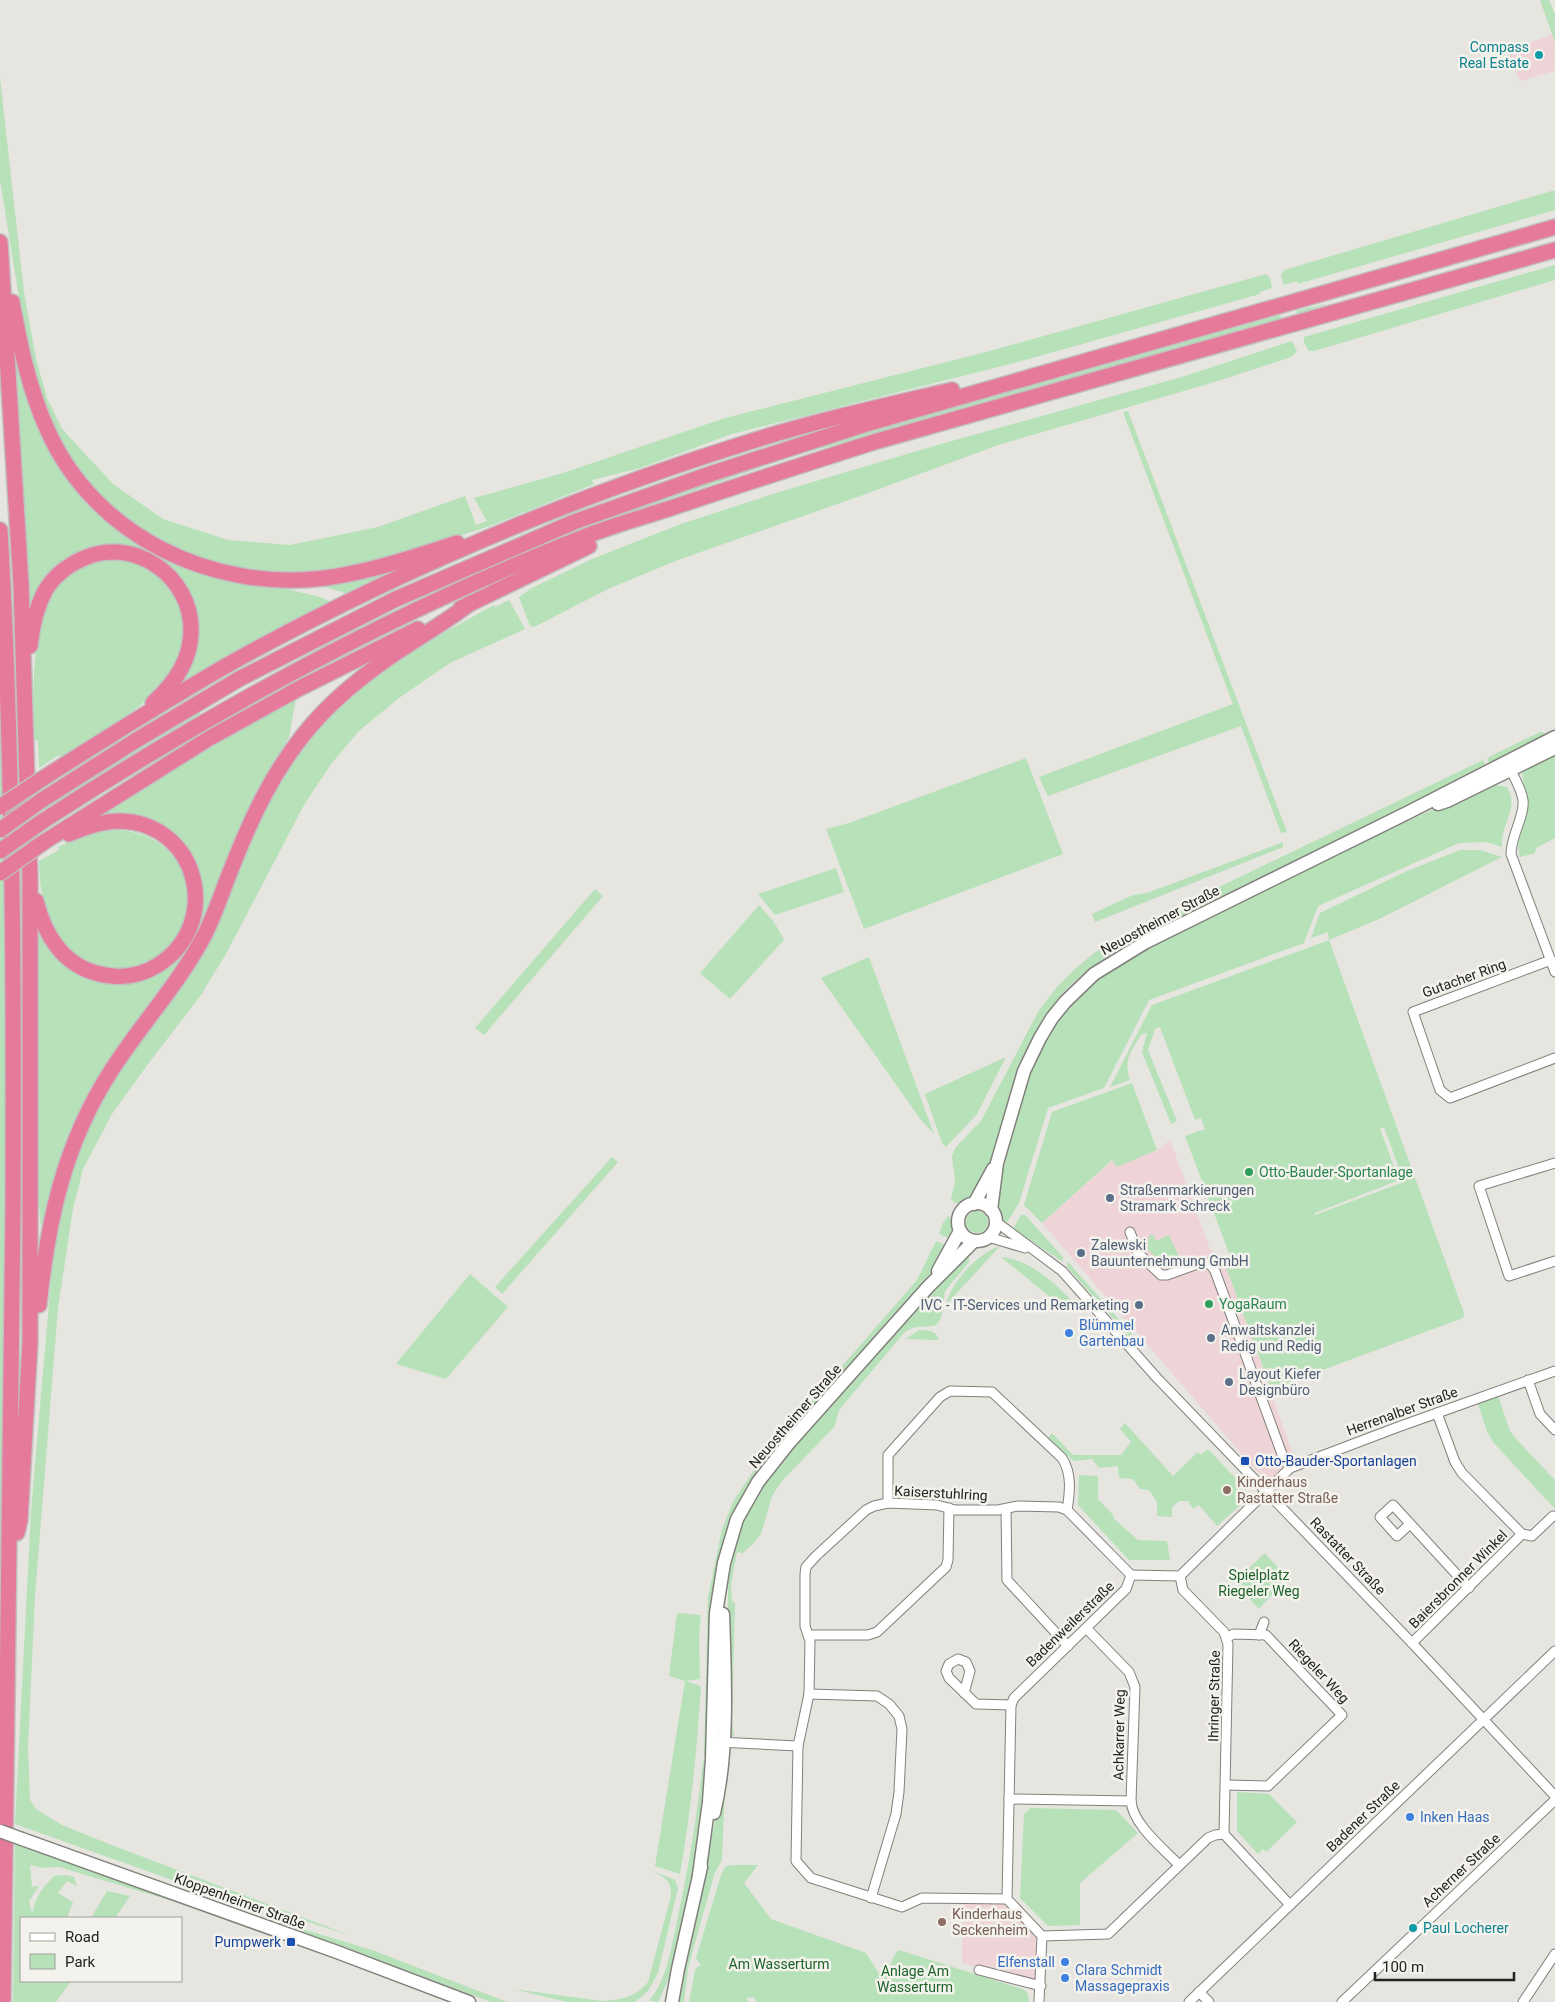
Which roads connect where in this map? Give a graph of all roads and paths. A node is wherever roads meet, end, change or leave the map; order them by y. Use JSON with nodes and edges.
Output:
{"nodes":[{"id":1,"x":1555,"y":227,"type":"edge"},
{"id":2,"x":0,"y":241,"type":"edge"},
{"id":3,"x":1555,"y":250,"type":"edge"},
{"id":4,"x":1031,"y":378,"type":"junction"},
{"id":5,"x":0,"y":530,"type":"edge"},
{"id":6,"x":484,"y":541,"type":"junction"},
{"id":7,"x":505,"y":578,"type":"junction"},
{"id":8,"x":469,"y":604,"type":"junction"},
{"id":9,"x":24,"y":679,"type":"junction"},
{"id":10,"x":132,"y":721,"type":"junction"},
{"id":11,"x":1555,"y":737,"type":"edge"},
{"id":12,"x":1555,"y":748,"type":"edge"},
{"id":13,"x":1508,"y":766,"type":"junction"},
{"id":14,"x":0,"y":808,"type":"edge"},
{"id":15,"x":0,"y":830,"type":"edge"},
{"id":16,"x":44,"y":842,"type":"junction"},
{"id":17,"x":0,"y":851,"type":"edge"},
{"id":18,"x":0,"y":873,"type":"edge"},
{"id":19,"x":30,"y":879,"type":"junction"},
{"id":20,"x":1551,"y":960,"type":"junction"},
{"id":21,"x":1555,"y":972,"type":"edge"},
{"id":22,"x":1555,"y":1058,"type":"edge"},
{"id":23,"x":997,"y":1163,"type":"junction"},
{"id":24,"x":1555,"y":1163,"type":"edge"},
{"id":25,"x":974,"y":1204,"type":"junction"},
{"id":26,"x":993,"y":1215,"type":"junction"},
{"id":27,"x":960,"y":1231,"type":"junction"},
{"id":28,"x":1130,"y":1232,"type":"dead end"},
{"id":29,"x":988,"y":1237,"type":"junction"},
{"id":30,"x":974,"y":1241,"type":"junction"},
{"id":31,"x":1035,"y":1252,"type":"junction"},
{"id":32,"x":1555,"y":1261,"type":"edge"},
{"id":33,"x":928,"y":1287,"type":"junction"},
{"id":34,"x":30,"y":1342,"type":"junction"},
{"id":35,"x":1555,"y":1371,"type":"edge"},
{"id":36,"x":1528,"y":1380,"type":"junction"},
{"id":37,"x":1437,"y":1413,"type":"junction"},
{"id":38,"x":1555,"y":1430,"type":"edge"},
{"id":39,"x":1290,"y":1468,"type":"junction"},
{"id":40,"x":1267,"y":1492,"type":"junction"},
{"id":41,"x":888,"y":1503,"type":"junction"},
{"id":42,"x":949,"y":1508,"type":"junction"},
{"id":43,"x":1006,"y":1508,"type":"junction"},
{"id":44,"x":1067,"y":1510,"type":"junction"},
{"id":45,"x":1553,"y":1516,"type":"dead end"},
{"id":46,"x":1410,"y":1524,"type":"dead end"},
{"id":47,"x":1522,"y":1534,"type":"junction"},
{"id":48,"x":8,"y":1571,"type":"junction"},
{"id":49,"x":1131,"y":1575,"type":"junction"},
{"id":50,"x":1180,"y":1576,"type":"junction"},
{"id":51,"x":1469,"y":1588,"type":"junction"},
{"id":52,"x":1264,"y":1622,"type":"dead end"},
{"id":53,"x":1087,"y":1628,"type":"junction"},
{"id":54,"x":808,"y":1634,"type":"junction"},
{"id":55,"x":1259,"y":1634,"type":"junction"},
{"id":56,"x":1227,"y":1638,"type":"junction"},
{"id":57,"x":1412,"y":1642,"type":"junction"},
{"id":58,"x":1068,"y":1646,"type":"junction"},
{"id":59,"x":1555,"y":1651,"type":"edge"},
{"id":60,"x":964,"y":1693,"type":"dead end"},
{"id":61,"x":809,"y":1694,"type":"junction"},
{"id":62,"x":1011,"y":1705,"type":"junction"},
{"id":63,"x":1484,"y":1719,"type":"junction"},
{"id":64,"x":718,"y":1742,"type":"junction"},
{"id":65,"x":798,"y":1746,"type":"junction"},
{"id":66,"x":1226,"y":1785,"type":"junction"},
{"id":67,"x":1555,"y":1798,"type":"edge"},
{"id":68,"x":1010,"y":1799,"type":"junction"},
{"id":69,"x":1132,"y":1801,"type":"junction"},
{"id":70,"x":0,"y":1831,"type":"edge"},
{"id":71,"x":1224,"y":1834,"type":"junction"},
{"id":72,"x":1179,"y":1865,"type":"junction"},
{"id":73,"x":871,"y":1898,"type":"junction"},
{"id":74,"x":1007,"y":1899,"type":"junction"},
{"id":75,"x":1290,"y":1905,"type":"junction"},
{"id":76,"x":1042,"y":1936,"type":"junction"},
{"id":77,"x":1555,"y":1954,"type":"edge"},
{"id":78,"x":678,"y":1969,"type":"junction"},
{"id":79,"x":979,"y":1970,"type":"dead end"},
{"id":80,"x":1041,"y":1986,"type":"junction"},
{"id":81,"x":1199,"y":1992,"type":"junction"},
{"id":82,"x":2,"y":2002,"type":"edge"},
{"id":83,"x":469,"y":2002,"type":"edge"},
{"id":84,"x":663,"y":2002,"type":"edge"},
{"id":85,"x":672,"y":2002,"type":"edge"},
{"id":86,"x":1039,"y":2002,"type":"edge"},
{"id":87,"x":1189,"y":2002,"type":"edge"},
{"id":88,"x":1209,"y":2002,"type":"edge"},
{"id":89,"x":1342,"y":2002,"type":"edge"},
{"id":90,"x":1523,"y":2002,"type":"edge"}],
"edges":[{"from":1,"to":4,"type":"highway"},
{"from":2,"to":6,"type":"highway"},
{"from":2,"to":9,"type":"highway"},
{"from":3,"to":7,"type":"highway"},
{"from":4,"to":6,"type":"highway"},
{"from":4,"to":15,"type":"highway","bridge":true},
{"from":5,"to":48,"type":"highway"},
{"from":6,"to":10,"type":"highway"},
{"from":7,"to":8,"type":"highway"},
{"from":7,"to":17,"type":"highway","bridge":true},
{"from":8,"to":16,"type":"highway"},
{"from":8,"to":34,"type":"highway"},
{"from":9,"to":10,"type":"highway"},
{"from":9,"to":19,"type":"highway"},
{"from":10,"to":14,"type":"highway","bridge":true},
{"from":11,"to":13,"type":"main road","name":"Neuostheimer Straße"},
{"from":12,"to":13,"type":"main road","name":"Neuostheimer Straße"},
{"from":13,"to":20,"type":"street"},
{"from":13,"to":23,"type":"main road","name":"Neuostheimer Straße"},
{"from":16,"to":18,"type":"highway","bridge":true},
{"from":16,"to":19,"type":"highway"},
{"from":19,"to":34,"type":"highway"},
{"from":20,"to":21,"type":"street"},
{"from":20,"to":22,"type":"street","name":"Gutacher Ring"},
{"from":23,"to":25,"type":"main road","name":"Neuostheimer Straße"},
{"from":23,"to":26,"type":"main road","name":"Neuostheimer Straße"},
{"from":24,"to":32,"type":"street"},
{"from":25,"to":26,"type":"main road"},
{"from":25,"to":27,"type":"main road","name":"Neuostheimer Straße"},
{"from":26,"to":29,"type":"main road","name":"Neuostheimer Straße"},
{"from":26,"to":31,"type":"street","name":"Rastatter Straße"},
{"from":27,"to":30,"type":"main road"},
{"from":27,"to":33,"type":"main road","name":"Neuostheimer Straße"},
{"from":28,"to":39,"type":"street"},
{"from":29,"to":30,"type":"main road","name":"Neuostheimer Straße"},
{"from":29,"to":31,"type":"street","name":"Rastatter Straße"},
{"from":30,"to":33,"type":"main road","name":"Neuostheimer Straße"},
{"from":31,"to":40,"type":"street","name":"Rastatter Straße"},
{"from":33,"to":64,"type":"main road","name":"Neuostheimer Straße"},
{"from":34,"to":48,"type":"highway"},
{"from":35,"to":36,"type":"street","name":"Herrenalber Straße"},
{"from":36,"to":37,"type":"street","name":"Herrenalber Straße"},
{"from":36,"to":38,"type":"street"},
{"from":37,"to":39,"type":"street","name":"Herrenalber Straße"},
{"from":37,"to":47,"type":"street","name":"Baiersbronner Winkel"},
{"from":39,"to":40,"type":"street","name":"Herrenalber Straße"},
{"from":40,"to":50,"type":"street"},
{"from":40,"to":57,"type":"street","name":"Rastatter Straße"},
{"from":41,"to":42,"type":"street","name":"Kaiserstuhlring"},
{"from":41,"to":44,"type":"street"},
{"from":41,"to":54,"type":"street","name":"Kaiserstuhlring"},
{"from":42,"to":43,"type":"street","name":"Kaiserstuhlring"},
{"from":42,"to":54,"type":"street"},
{"from":43,"to":44,"type":"street","name":"Kaiserstuhlring"},
{"from":43,"to":58,"type":"street"},
{"from":44,"to":49,"type":"street"},
{"from":45,"to":47,"type":"street","name":"Baiersbronner Winkel"},
{"from":46,"to":51,"type":"street"},
{"from":47,"to":51,"type":"street","name":"Baiersbronner Winkel"},
{"from":48,"to":82,"type":"highway"},
{"from":49,"to":50,"type":"street","name":"Badenweilerstraße"},
{"from":49,"to":53,"type":"street","name":"Badenweilerstraße"},
{"from":50,"to":56,"type":"street","name":"Ihringer Straße"},
{"from":51,"to":57,"type":"street","name":"Baiersbronner Winkel"},
{"from":52,"to":55,"type":"street"},
{"from":53,"to":58,"type":"street","name":"Badenweilerstraße"},
{"from":53,"to":69,"type":"street","name":"Achkarrer Weg"},
{"from":54,"to":61,"type":"street","name":"Kaiserstuhlring"},
{"from":55,"to":56,"type":"street"},
{"from":55,"to":66,"type":"street","name":"Riegeler Weg"},
{"from":56,"to":66,"type":"street","name":"Ihringer Straße"},
{"from":57,"to":63,"type":"street","name":"Rastatter Straße"},
{"from":58,"to":62,"type":"street","name":"Badenweilerstraße"},
{"from":59,"to":63,"type":"street","name":"Badener Straße"},
{"from":60,"to":62,"type":"street"},
{"from":61,"to":65,"type":"street","name":"Kaiserstuhlring"},
{"from":61,"to":73,"type":"street"},
{"from":62,"to":68,"type":"street"},
{"from":63,"to":67,"type":"street","name":"Rastatter Straße"},
{"from":63,"to":75,"type":"street","name":"Badener Straße"},
{"from":64,"to":65,"type":"street"},
{"from":64,"to":78,"type":"main road","name":"Neuostheimer Straße"},
{"from":65,"to":73,"type":"street","name":"Kaiserstuhlring"},
{"from":66,"to":71,"type":"street","name":"Ihringer Straße"},
{"from":67,"to":89,"type":"street","name":"Acherner Straße"},
{"from":68,"to":69,"type":"street"},
{"from":68,"to":74,"type":"street"},
{"from":69,"to":72,"type":"street"},
{"from":70,"to":83,"type":"main road","name":"Kloppenheimer Straße","bridge":true},
{"from":71,"to":72,"type":"street"},
{"from":71,"to":75,"type":"street"},
{"from":72,"to":76,"type":"street"},
{"from":73,"to":74,"type":"street","name":"Kaiserstuhlring"},
{"from":74,"to":76,"type":"street"},
{"from":75,"to":81,"type":"street","name":"Badener Straße"},
{"from":76,"to":80,"type":"street"},
{"from":77,"to":90,"type":"street"},
{"from":78,"to":84,"type":"main road","name":"Neuostheimer Straße"},
{"from":78,"to":85,"type":"main road","name":"Neuostheimer Straße"},
{"from":79,"to":80,"type":"street"},
{"from":80,"to":86,"type":"street"},
{"from":81,"to":87,"type":"street","name":"Badener Straße"},
{"from":81,"to":88,"type":"street"}]}
